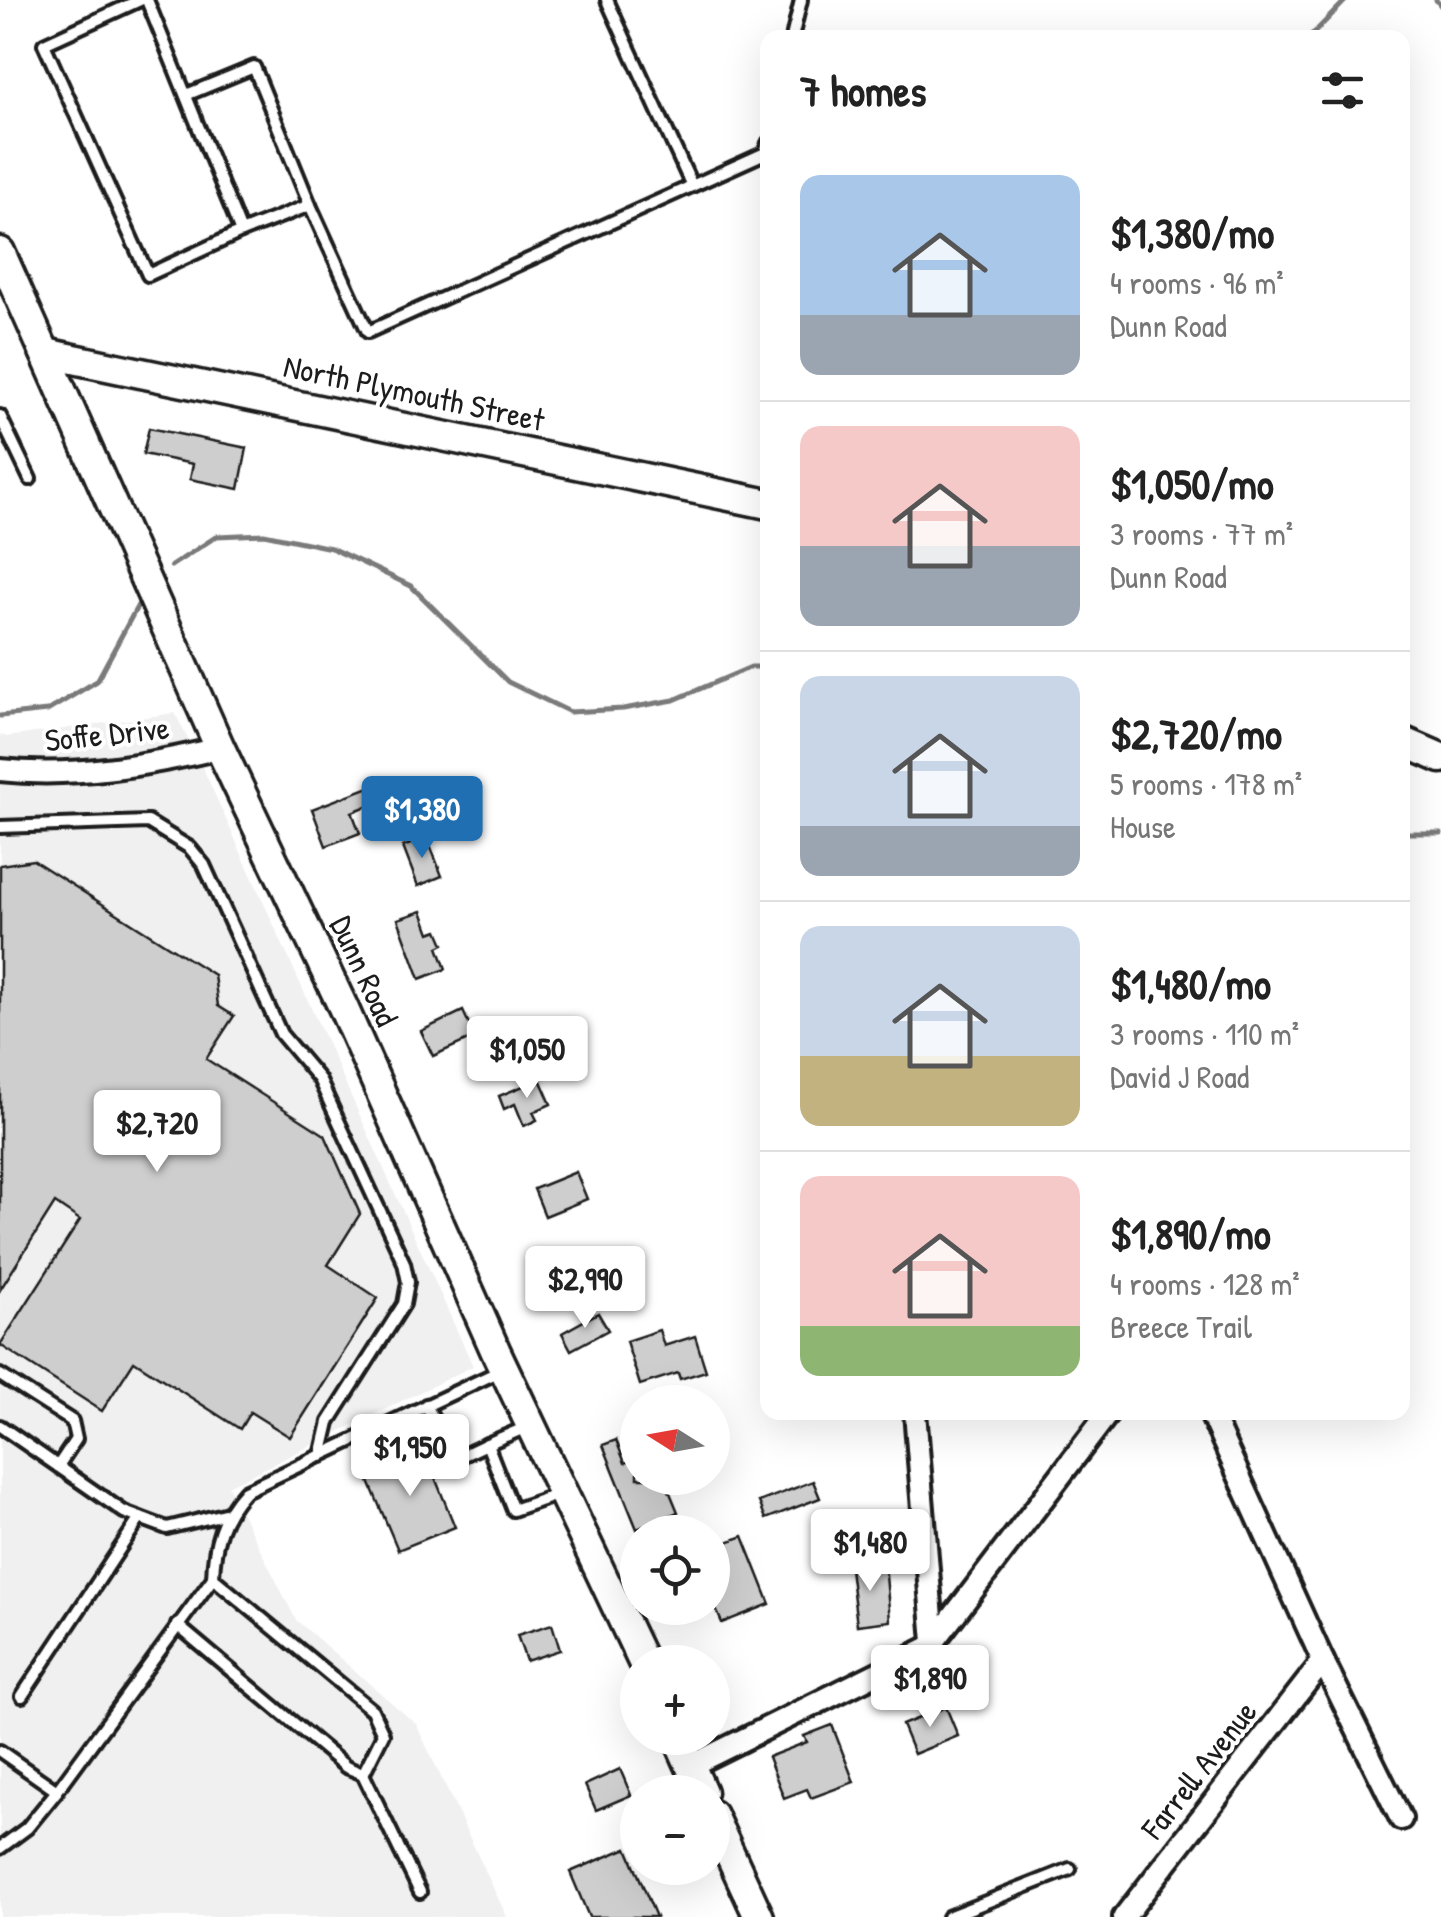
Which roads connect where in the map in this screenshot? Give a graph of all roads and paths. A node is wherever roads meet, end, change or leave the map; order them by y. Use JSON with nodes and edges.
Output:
{"nodes":[{"id":1,"x":143,"y":0,"type":"edge"},
{"id":2,"x":607,"y":0,"type":"edge"},
{"id":3,"x":801,"y":0,"type":"edge"},
{"id":4,"x":794,"y":30,"type":"edge"},
{"id":5,"x":186,"y":95,"type":"junction"},
{"id":6,"x":760,"y":155,"type":"edge"},
{"id":7,"x":692,"y":186,"type":"junction"},
{"id":8,"x":310,"y":205,"type":"junction"},
{"id":9,"x":241,"y":232,"type":"junction"},
{"id":10,"x":0,"y":252,"type":"edge"},
{"id":11,"x":45,"y":353,"type":"junction"},
{"id":12,"x":0,"y":416,"type":"edge"},
{"id":13,"x":30,"y":479,"type":"dead end"},
{"id":14,"x":760,"y":502,"type":"edge"},
{"id":15,"x":1410,"y":744,"type":"edge"},
{"id":16,"x":220,"y":748,"type":"junction"},
{"id":17,"x":1441,"y":758,"type":"edge"},
{"id":18,"x":0,"y":770,"type":"edge"},
{"id":19,"x":0,"y":785,"type":"edge"},
{"id":20,"x":0,"y":827,"type":"edge"},
{"id":21,"x":504,"y":1369,"type":"junction"},
{"id":22,"x":0,"y":1375,"type":"edge"},
{"id":23,"x":426,"y":1406,"type":"junction"},
{"id":24,"x":916,"y":1420,"type":"edge"},
{"id":25,"x":1103,"y":1420,"type":"edge"},
{"id":26,"x":1214,"y":1420,"type":"edge"},
{"id":27,"x":531,"y":1426,"type":"junction"},
{"id":28,"x":1,"y":1428,"type":"edge"},
{"id":29,"x":487,"y":1444,"type":"junction"},
{"id":30,"x":321,"y":1456,"type":"junction"},
{"id":31,"x":58,"y":1466,"type":"junction"},
{"id":32,"x":562,"y":1493,"type":"junction"},
{"id":33,"x":224,"y":1514,"type":"junction"},
{"id":34,"x":140,"y":1518,"type":"junction"},
{"id":35,"x":214,"y":1578,"type":"junction"},
{"id":36,"x":178,"y":1626,"type":"junction"},
{"id":37,"x":934,"y":1642,"type":"junction"},
{"id":38,"x":635,"y":1645,"type":"edge"},
{"id":39,"x":1323,"y":1661,"type":"junction"},
{"id":40,"x":22,"y":1696,"type":"dead end"},
{"id":41,"x":0,"y":1751,"type":"edge"},
{"id":42,"x":685,"y":1755,"type":"edge"},
{"id":43,"x":690,"y":1766,"type":"junction"},
{"id":44,"x":362,"y":1774,"type":"junction"},
{"id":45,"x":694,"y":1775,"type":"edge"},
{"id":46,"x":57,"y":1791,"type":"junction"},
{"id":47,"x":1402,"y":1819,"type":"dead end"},
{"id":48,"x":0,"y":1848,"type":"edge"},
{"id":49,"x":730,"y":1854,"type":"edge"},
{"id":50,"x":1070,"y":1869,"type":"dead end"},
{"id":51,"x":420,"y":1892,"type":"dead end"},
{"id":52,"x":759,"y":1917,"type":"edge"},
{"id":53,"x":948,"y":1917,"type":"edge"},
{"id":54,"x":1124,"y":1917,"type":"edge"}],
"edges":[{"from":1,"to":5,"type":"lane"},
{"from":1,"to":9,"type":"lane"},
{"from":2,"to":7,"type":"lane"},
{"from":3,"to":4,"type":"lane"},
{"from":5,"to":8,"type":"lane"},
{"from":5,"to":9,"type":"lane"},
{"from":6,"to":7,"type":"lane"},
{"from":7,"to":8,"type":"lane"},
{"from":8,"to":9,"type":"lane"},
{"from":10,"to":11,"type":"main road","name":"Dunn Road"},
{"from":11,"to":14,"type":"main road","name":"North Plymouth Street"},
{"from":11,"to":16,"type":"main road","name":"Dunn Road"},
{"from":12,"to":13,"type":"lane"},
{"from":15,"to":17,"type":"main road"},
{"from":16,"to":18,"type":"street","name":"Soffe Drive"},
{"from":16,"to":21,"type":"main road","name":"Dunn Road"},
{"from":18,"to":19,"type":"lane"},
{"from":20,"to":30,"type":"lane"},
{"from":21,"to":23,"type":"lane"},
{"from":21,"to":27,"type":"main road","name":"Dunn Road"},
{"from":22,"to":31,"type":"lane"},
{"from":23,"to":29,"type":"lane"},
{"from":23,"to":30,"type":"lane"},
{"from":24,"to":37,"type":"street"},
{"from":25,"to":37,"type":"street"},
{"from":26,"to":39,"type":"street"},
{"from":27,"to":29,"type":"lane"},
{"from":27,"to":32,"type":"main road","name":"Dunn Road"},
{"from":28,"to":31,"type":"lane"},
{"from":29,"to":32,"type":"lane"},
{"from":30,"to":33,"type":"lane"},
{"from":31,"to":34,"type":"lane"},
{"from":32,"to":38,"type":"main road","name":"Dunn Road"},
{"from":33,"to":34,"type":"lane"},
{"from":33,"to":35,"type":"lane"},
{"from":34,"to":40,"type":"lane"},
{"from":35,"to":36,"type":"lane"},
{"from":35,"to":44,"type":"lane"},
{"from":36,"to":44,"type":"lane"},
{"from":36,"to":46,"type":"lane"},
{"from":37,"to":43,"type":"street"},
{"from":39,"to":47,"type":"street"},
{"from":39,"to":54,"type":"street","name":"Farrell Avenue"},
{"from":41,"to":46,"type":"lane"},
{"from":42,"to":43,"type":"main road"},
{"from":43,"to":45,"type":"main road"},
{"from":44,"to":51,"type":"lane"},
{"from":46,"to":48,"type":"lane"},
{"from":49,"to":52,"type":"main road"},
{"from":50,"to":53,"type":"lane"}]}
